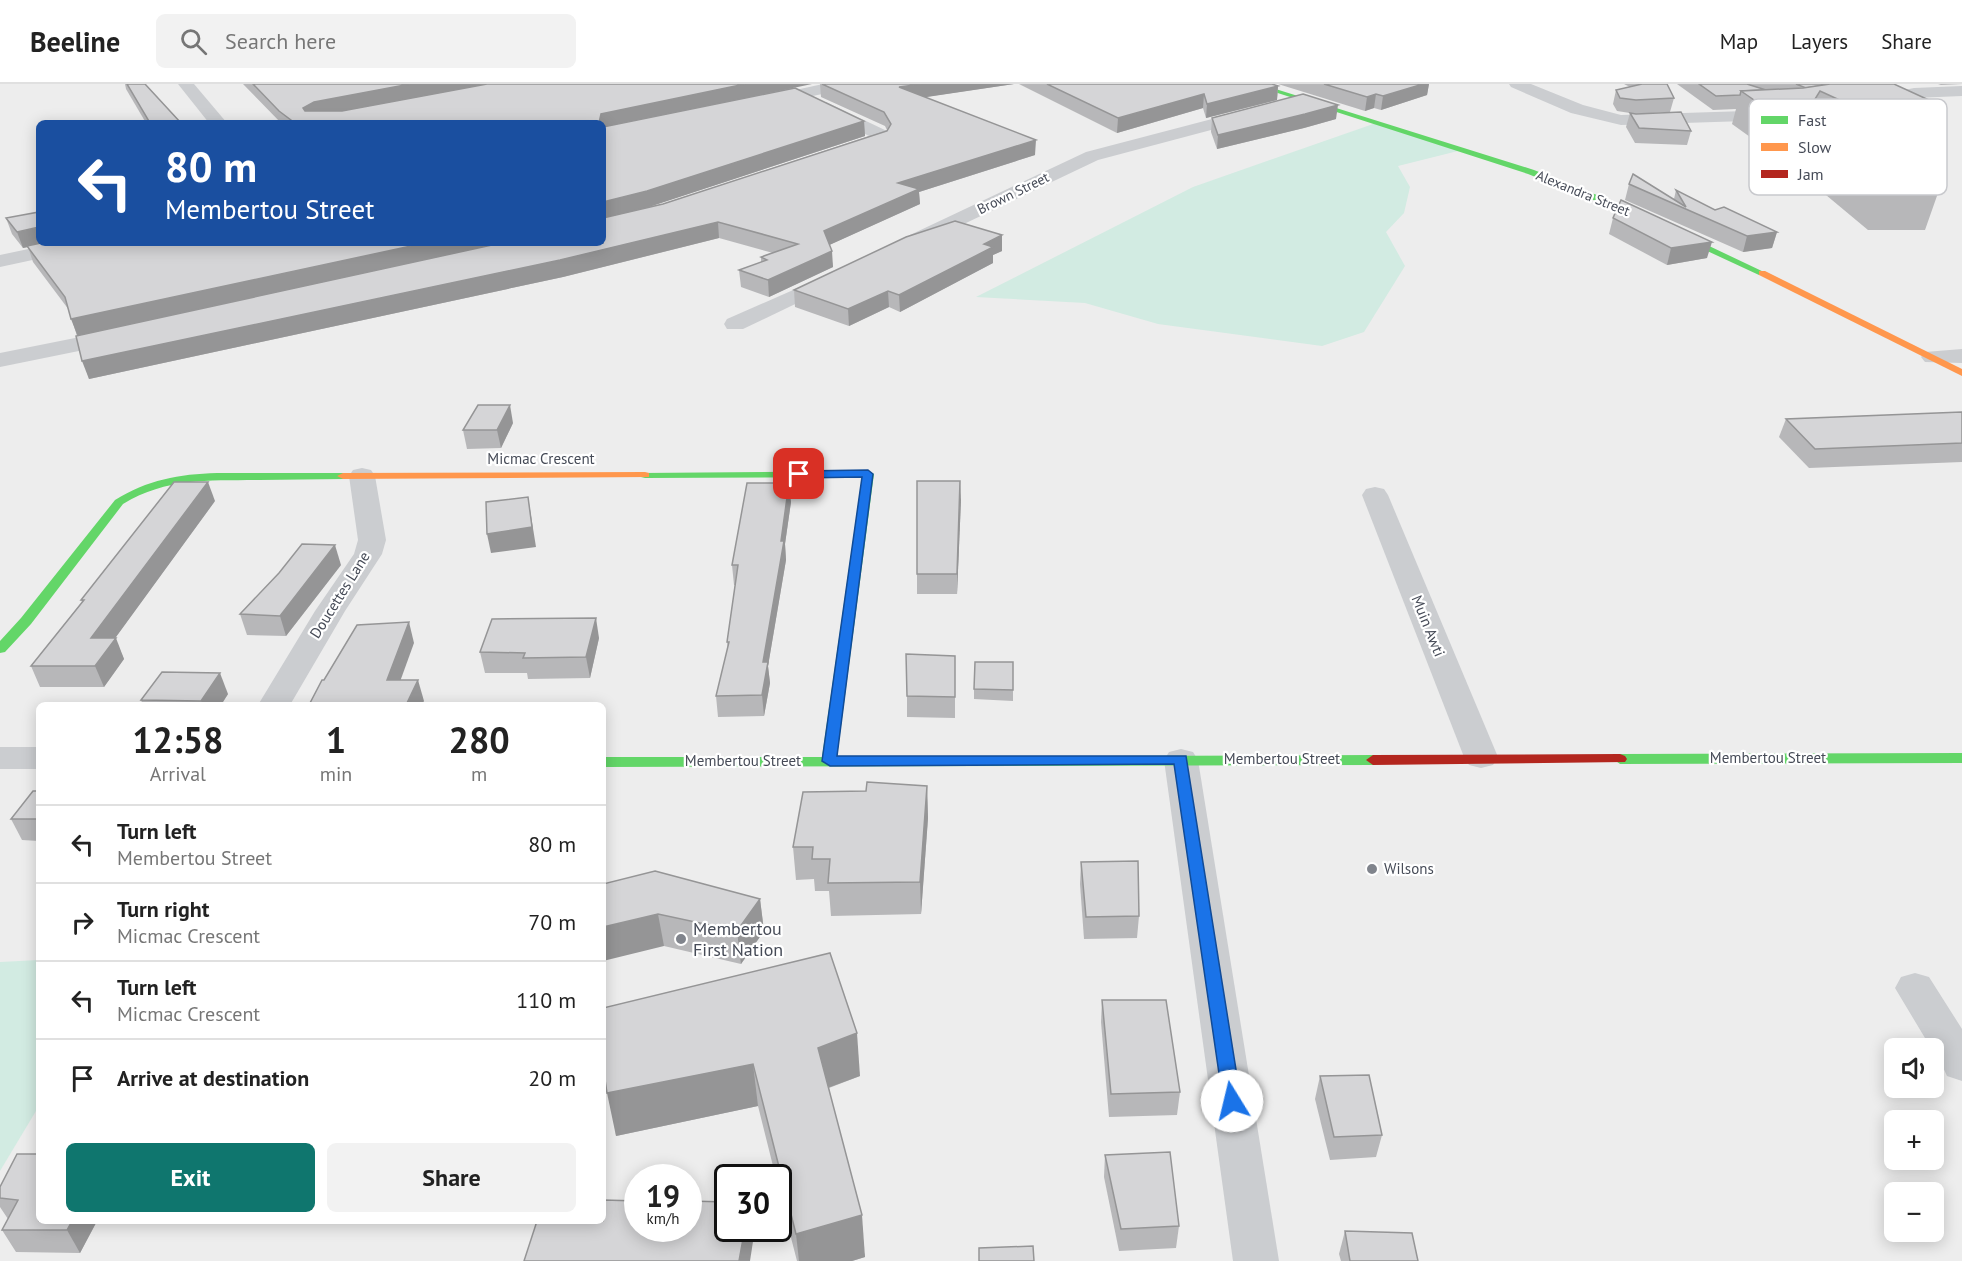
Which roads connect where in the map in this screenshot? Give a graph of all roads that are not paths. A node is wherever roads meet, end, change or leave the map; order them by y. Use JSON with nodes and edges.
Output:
{"nodes":[{"id":1,"x":846,"y":84,"type":"edge"},
{"id":2,"x":1253,"y":84,"type":"edge"},
{"id":3,"x":1517,"y":84,"type":"edge"},
{"id":4,"x":190,"y":85,"type":"edge"},
{"id":5,"x":1962,"y":91,"type":"edge"},
{"id":6,"x":798,"y":94,"type":"junction"},
{"id":7,"x":1881,"y":99,"type":"edge"},
{"id":8,"x":1304,"y":100,"type":"junction"},
{"id":9,"x":752,"y":104,"type":"edge"},
{"id":10,"x":1749,"y":113,"type":"edge"},
{"id":11,"x":216,"y":120,"type":"edge"},
{"id":12,"x":833,"y":156,"type":"edge"},
{"id":13,"x":72,"y":246,"type":"edge"},
{"id":14,"x":898,"y":248,"type":"edge"},
{"id":15,"x":3,"y":261,"type":"edge"},
{"id":16,"x":854,"y":268,"type":"edge"},
{"id":17,"x":735,"y":324,"type":"dead end"},
{"id":18,"x":138,"y":332,"type":"edge"},
{"id":19,"x":1962,"y":356,"type":"edge"},
{"id":20,"x":1933,"y":357,"type":"junction"},
{"id":21,"x":0,"y":360,"type":"edge"},
{"id":22,"x":1962,"y":373,"type":"edge"},
{"id":23,"x":362,"y":476,"type":"junction"},
{"id":24,"x":1375,"y":495,"type":"dead end"},
{"id":25,"x":0,"y":650,"type":"edge"},
{"id":26,"x":276,"y":702,"type":"edge"},
{"id":27,"x":0,"y":758,"type":"edge"},
{"id":28,"x":36,"y":758,"type":"edge"},
{"id":29,"x":1481,"y":758,"type":"junction"},
{"id":30,"x":1962,"y":758,"type":"edge"},
{"id":31,"x":1181,"y":760,"type":"junction"},
{"id":32,"x":830,"y":761,"type":"junction"},
{"id":33,"x":606,"y":762,"type":"edge"},
{"id":34,"x":1915,"y":987,"type":"dead end"},
{"id":35,"x":1962,"y":1064,"type":"edge"},
{"id":36,"x":1256,"y":1261,"type":"edge"}],
"edges":[{"from":1,"to":6,"type":"street"},
{"from":2,"to":8,"type":"street","name":"Alexandra Street"},
{"from":3,"to":10,"type":"street"},
{"from":4,"to":11,"type":"street"},
{"from":5,"to":7,"type":"street"},
{"from":6,"to":9,"type":"street"},
{"from":6,"to":12,"type":"street"},
{"from":8,"to":14,"type":"street","name":"Brown Street"},
{"from":8,"to":20,"type":"street","name":"Alexandra Street"},
{"from":13,"to":15,"type":"street"},
{"from":16,"to":17,"type":"street"},
{"from":18,"to":21,"type":"street"},
{"from":19,"to":20,"type":"street"},
{"from":20,"to":22,"type":"street","name":"Alexandra Street"},
{"from":23,"to":25,"type":"street","name":"Micmac Crescent"},
{"from":23,"to":26,"type":"street","name":"Doucettes Lane"},
{"from":23,"to":32,"type":"street","name":"Micmac Crescent"},
{"from":24,"to":29,"type":"street","name":"Muin Awti"},
{"from":27,"to":28,"type":"street"},
{"from":29,"to":30,"type":"street","name":"Membertou Street"},
{"from":29,"to":31,"type":"street","name":"Membertou Street"},
{"from":31,"to":32,"type":"street","name":"Membertou Street"},
{"from":31,"to":36,"type":"street"},
{"from":32,"to":33,"type":"street","name":"Membertou Street"},
{"from":34,"to":35,"type":"street"}]}
